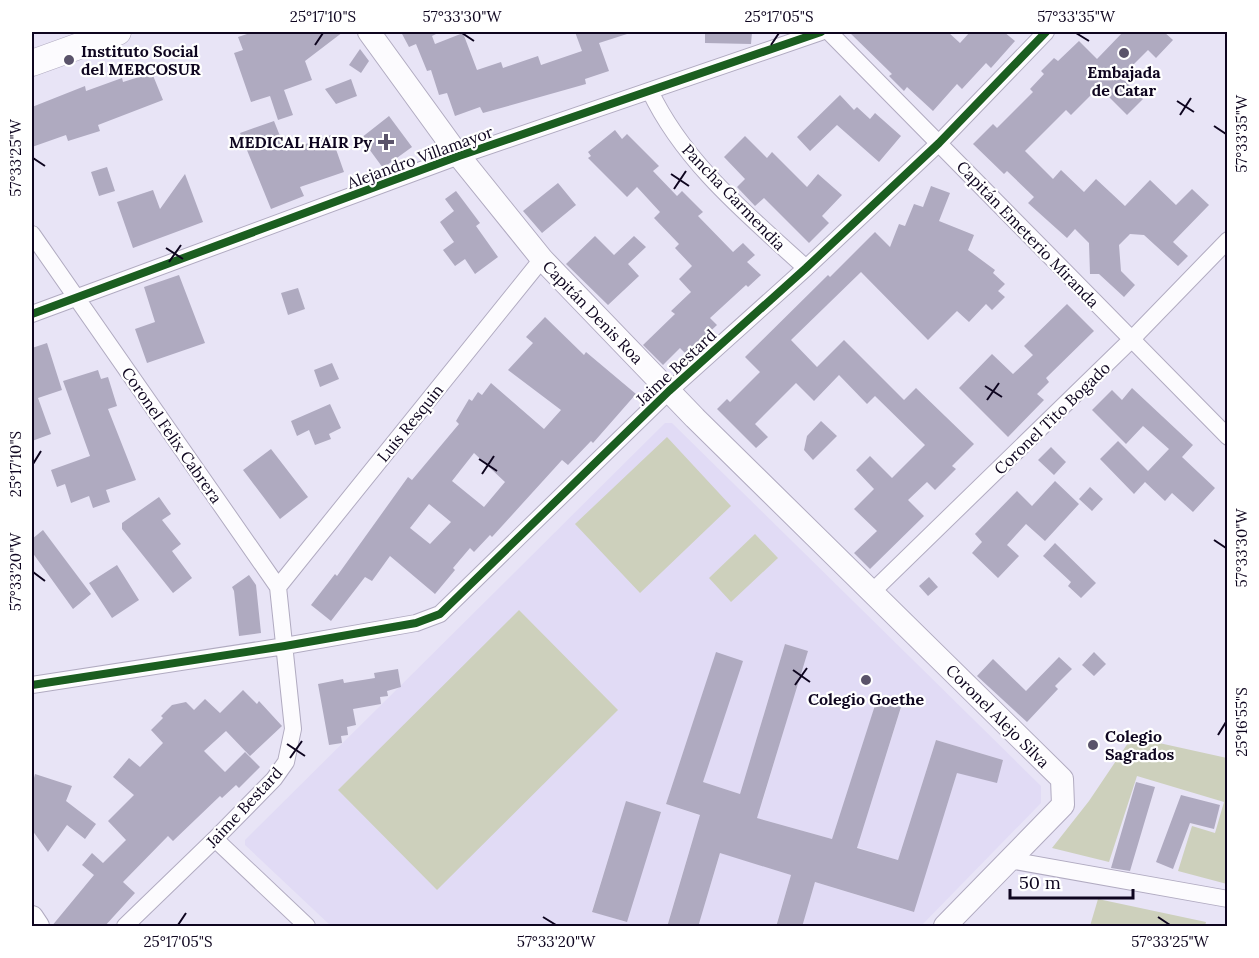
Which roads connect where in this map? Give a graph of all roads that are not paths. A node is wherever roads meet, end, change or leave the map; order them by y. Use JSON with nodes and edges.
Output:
{"nodes":[{"id":1,"x":118,"y":32,"type":"edge"},
{"id":2,"x":369,"y":32,"type":"edge"},
{"id":3,"x":821,"y":32,"type":"edge"},
{"id":4,"x":828,"y":32,"type":"edge"},
{"id":5,"x":1046,"y":32,"type":"edge"},
{"id":6,"x":32,"y":63,"type":"edge"},
{"id":7,"x":650,"y":91,"type":"junction"},
{"id":8,"x":939,"y":143,"type":"junction"},
{"id":9,"x":459,"y":156,"type":"junction"},
{"id":10,"x":32,"y":234,"type":"edge"},
{"id":11,"x":1227,"y":240,"type":"edge"},
{"id":12,"x":542,"y":259,"type":"junction"},
{"id":13,"x":806,"y":268,"type":"junction"},
{"id":14,"x":77,"y":297,"type":"junction"},
{"id":15,"x":32,"y":314,"type":"edge"},
{"id":16,"x":1131,"y":340,"type":"junction"},
{"id":17,"x":669,"y":391,"type":"junction"},
{"id":18,"x":1227,"y":437,"type":"edge"},
{"id":19,"x":278,"y":588,"type":"junction"},
{"id":20,"x":872,"y":592,"type":"junction"},
{"id":21,"x":285,"y":646,"type":"junction"},
{"id":22,"x":32,"y":685,"type":"edge"},
{"id":23,"x":215,"y":838,"type":"junction"},
{"id":24,"x":1009,"y":860,"type":"junction"},
{"id":25,"x":1227,"y":899,"type":"edge"},
{"id":26,"x":125,"y":927,"type":"edge"},
{"id":27,"x":307,"y":927,"type":"edge"},
{"id":28,"x":945,"y":927,"type":"edge"}],
"edges":[{"from":1,"to":6,"type":"main road"},
{"from":2,"to":9,"type":"main road","name":"Capitán Denis Roa"},
{"from":3,"to":7,"type":"street","name":"Alejandro Villamayor"},
{"from":4,"to":8,"type":"street","name":"Capitán Emeterio Miranda"},
{"from":5,"to":8,"type":"street","name":"Jaime Bestard"},
{"from":7,"to":9,"type":"street","name":"Alejandro Villamayor"},
{"from":7,"to":13,"type":"street","name":"Pancha Garmendia"},
{"from":8,"to":13,"type":"street","name":"Jaime Bestard"},
{"from":8,"to":16,"type":"street","name":"Capitán Emeterio Miranda"},
{"from":9,"to":12,"type":"main road","name":"Capitán Denis Roa"},
{"from":9,"to":14,"type":"street","name":"Alejandro Villamayor"},
{"from":10,"to":14,"type":"street","name":"Coronel Felix Cabrera"},
{"from":11,"to":16,"type":"street","name":"Coronel Tito Bogado"},
{"from":12,"to":17,"type":"main road","name":"Capitán Denis Roa"},
{"from":12,"to":19,"type":"street","name":"Luis Resquin"},
{"from":13,"to":17,"type":"street","name":"Jaime Bestard"},
{"from":14,"to":15,"type":"street","name":"Alejandro Villamayor"},
{"from":14,"to":19,"type":"street","name":"Coronel Felix Cabrera"},
{"from":16,"to":18,"type":"street","name":"Capitán Emeterio Miranda"},
{"from":16,"to":20,"type":"street","name":"Coronel Tito Bogado"},
{"from":17,"to":20,"type":"main road","name":"Capitán Denis Roa"},
{"from":17,"to":21,"type":"street","name":"Jaime Bestard"},
{"from":19,"to":21,"type":"street","name":"Coronel Felix Cabrera"},
{"from":20,"to":24,"type":"main road","name":"Coronel Alejo Silva"},
{"from":21,"to":22,"type":"street"},
{"from":21,"to":23,"type":"street","name":"Jaime Bestard"},
{"from":23,"to":26,"type":"street","name":"Jaime Bestard"},
{"from":23,"to":27,"type":"street"},
{"from":24,"to":25,"type":"street"},
{"from":24,"to":28,"type":"main road","name":"Coronel Alejo Silva"}]}
